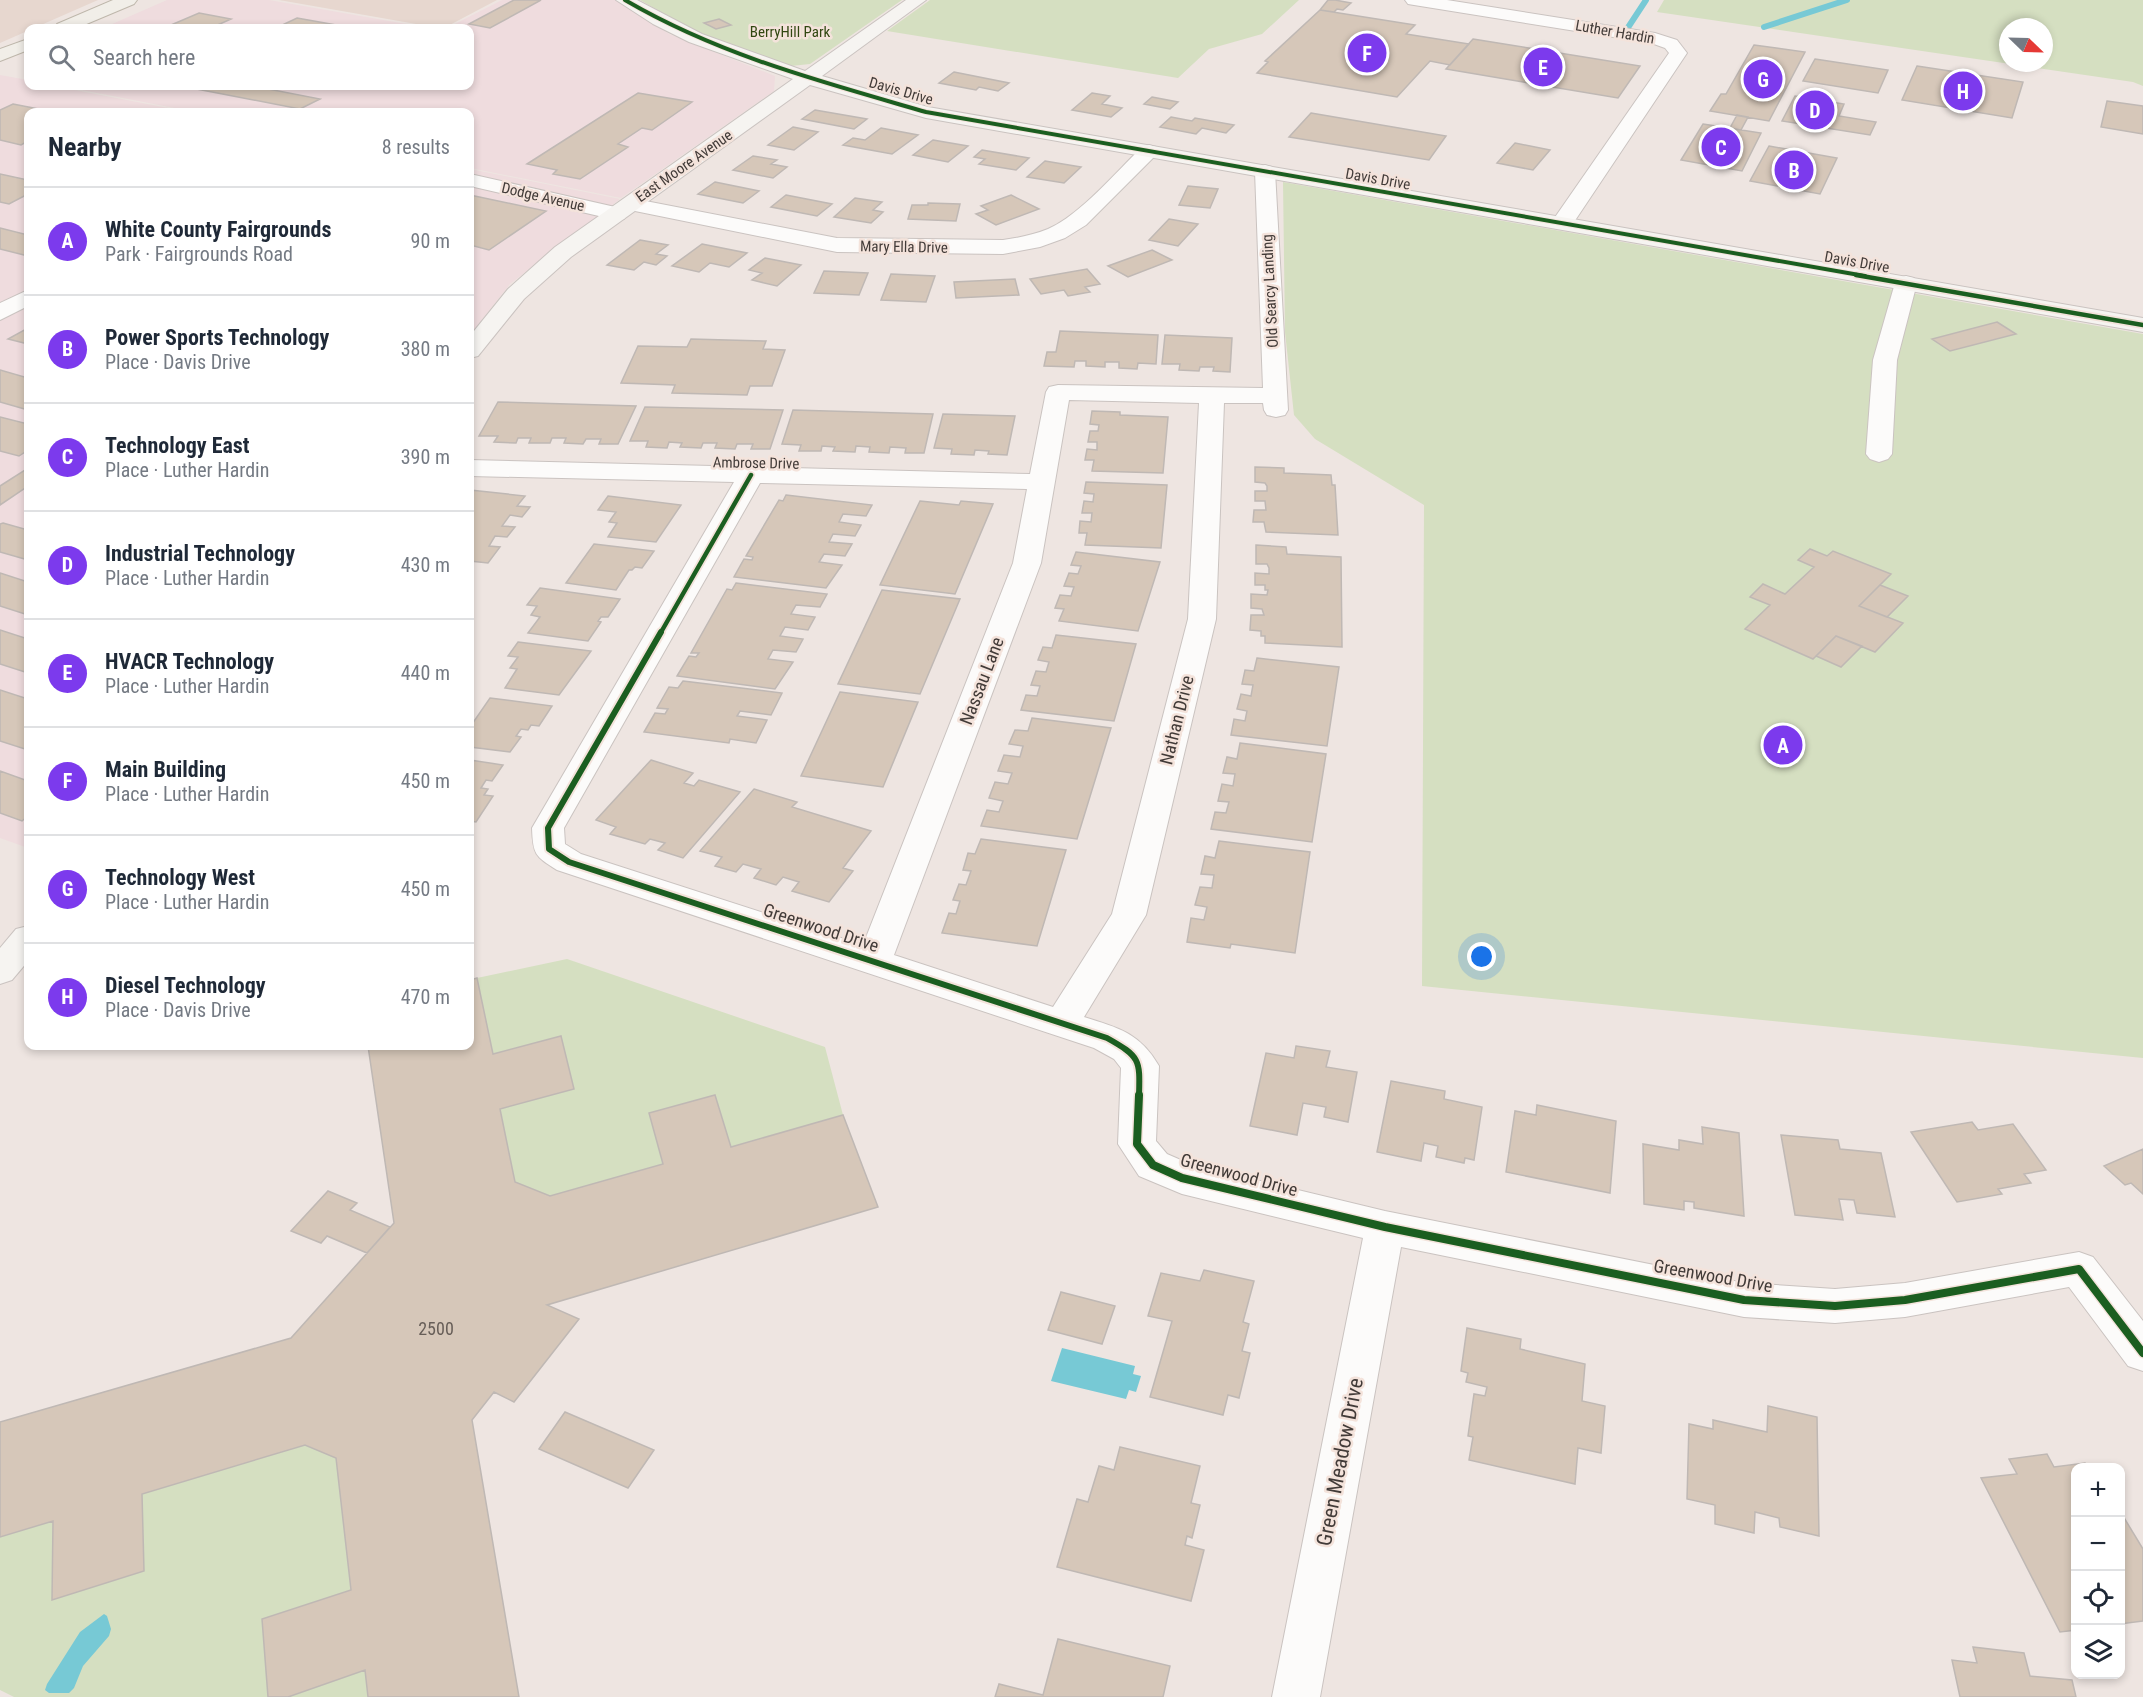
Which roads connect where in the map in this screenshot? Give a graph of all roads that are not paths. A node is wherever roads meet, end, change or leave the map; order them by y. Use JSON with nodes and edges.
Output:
{"nodes":[{"id":1,"x":128,"y":0,"type":"edge"},
{"id":2,"x":625,"y":0,"type":"edge"},
{"id":3,"x":917,"y":0,"type":"edge"},
{"id":4,"x":1414,"y":0,"type":"edge"},
{"id":5,"x":72,"y":24,"type":"edge"},
{"id":6,"x":24,"y":46,"type":"edge"},
{"id":7,"x":0,"y":56,"type":"edge"},
{"id":8,"x":809,"y":77,"type":"junction"},
{"id":9,"x":1149,"y":151,"type":"junction"},
{"id":10,"x":1265,"y":171,"type":"junction"},
{"id":11,"x":474,"y":181,"type":"edge"},
{"id":12,"x":623,"y":209,"type":"junction"},
{"id":13,"x":1562,"y":223,"type":"junction"},
{"id":14,"x":1906,"y":283,"type":"junction"},
{"id":15,"x":24,"y":299,"type":"edge"},
{"id":16,"x":0,"y":313,"type":"edge"},
{"id":17,"x":2143,"y":325,"type":"edge"},
{"id":18,"x":474,"y":346,"type":"edge"},
{"id":19,"x":1212,"y":396,"type":"junction"},
{"id":20,"x":1879,"y":454,"type":"dead end"},
{"id":21,"x":474,"y":468,"type":"edge"},
{"id":22,"x":751,"y":475,"type":"junction"},
{"id":23,"x":1042,"y":482,"type":"junction"},
{"id":24,"x":24,"y":943,"type":"edge"},
{"id":25,"x":874,"y":962,"type":"junction"},
{"id":26,"x":0,"y":971,"type":"edge"},
{"id":27,"x":1062,"y":1023,"type":"junction"},
{"id":28,"x":1385,"y":1227,"type":"junction"},
{"id":29,"x":2143,"y":1353,"type":"edge"},
{"id":30,"x":1296,"y":1697,"type":"edge"}],
"edges":[{"from":1,"to":5,"type":"main road"},
{"from":2,"to":8,"type":"street","name":"Davis Drive"},
{"from":3,"to":8,"type":"street","name":"East Moore Avenue"},
{"from":4,"to":13,"type":"street","name":"Luther Hardin"},
{"from":6,"to":7,"type":"main road"},
{"from":8,"to":9,"type":"street","name":"Davis Drive"},
{"from":8,"to":12,"type":"street","name":"East Moore Avenue"},
{"from":9,"to":10,"type":"street","name":"Davis Drive"},
{"from":9,"to":12,"type":"street","name":"Mary Ella Drive"},
{"from":10,"to":13,"type":"street","name":"Davis Drive"},
{"from":10,"to":19,"type":"street","name":"Old Searcy Landing"},
{"from":11,"to":12,"type":"street","name":"Dodge Avenue"},
{"from":12,"to":18,"type":"street","name":"East Moore Avenue"},
{"from":13,"to":14,"type":"street","name":"Davis Drive"},
{"from":14,"to":17,"type":"street","name":"Davis Drive"},
{"from":14,"to":20,"type":"street"},
{"from":15,"to":16,"type":"street"},
{"from":19,"to":23,"type":"street","name":"Nassau Lane"},
{"from":19,"to":27,"type":"street","name":"Nathan Drive"},
{"from":21,"to":22,"type":"street","name":"Ambrose Drive"},
{"from":22,"to":23,"type":"street","name":"Ambrose Drive"},
{"from":22,"to":25,"type":"street","name":"Greenwood Drive"},
{"from":23,"to":25,"type":"street","name":"Nassau Lane"},
{"from":24,"to":26,"type":"street"},
{"from":25,"to":27,"type":"street","name":"Greenwood Drive"},
{"from":27,"to":28,"type":"street","name":"Greenwood Drive"},
{"from":28,"to":29,"type":"street","name":"Greenwood Drive"},
{"from":28,"to":30,"type":"street","name":"Green Meadow Drive"}]}
